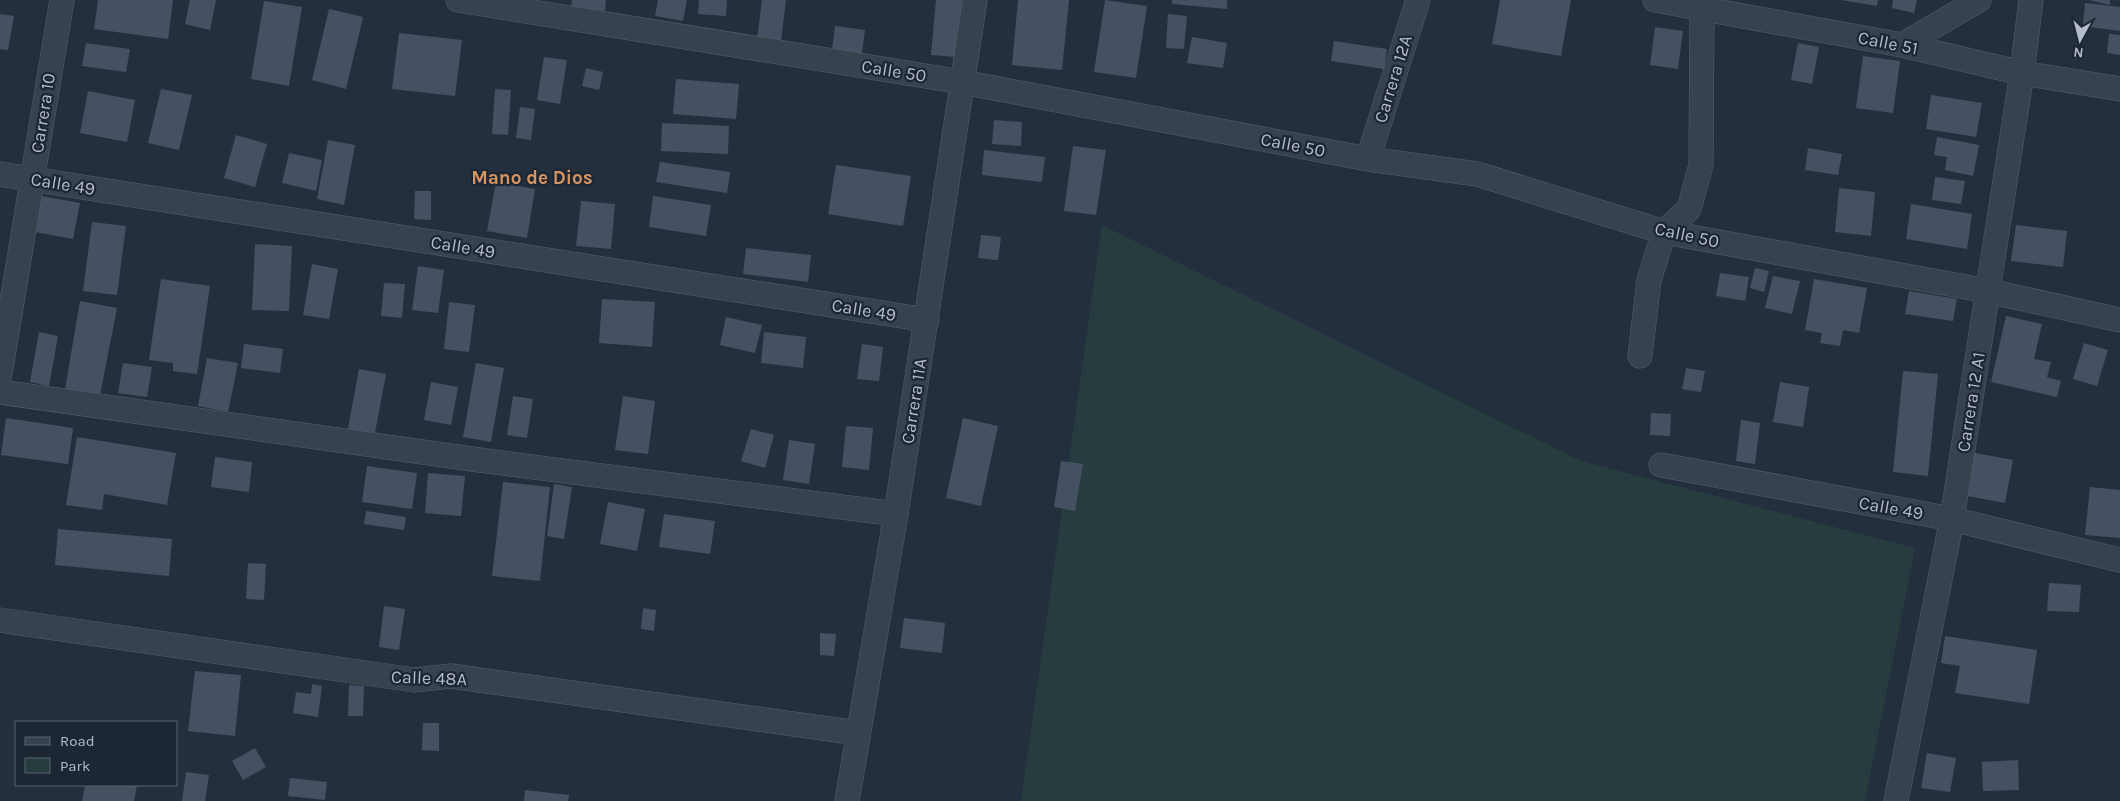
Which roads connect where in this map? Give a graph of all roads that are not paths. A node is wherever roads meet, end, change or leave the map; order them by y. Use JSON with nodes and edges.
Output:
{"nodes":[{"id":1,"x":62,"y":0,"type":"edge"},
{"id":2,"x":458,"y":0,"type":"edge"},
{"id":3,"x":975,"y":0,"type":"edge"},
{"id":4,"x":1418,"y":0,"type":"edge"},
{"id":5,"x":1655,"y":0,"type":"edge"},
{"id":6,"x":1980,"y":0,"type":"edge"},
{"id":7,"x":2031,"y":0,"type":"edge"},
{"id":8,"x":1702,"y":9,"type":"junction"},
{"id":9,"x":1902,"y":45,"type":"junction"},
{"id":10,"x":2022,"y":73,"type":"junction"},
{"id":11,"x":962,"y":82,"type":"junction"},
{"id":12,"x":2120,"y":89,"type":"edge"},
{"id":13,"x":1368,"y":159,"type":"junction"},
{"id":14,"x":0,"y":174,"type":"edge"},
{"id":15,"x":32,"y":180,"type":"junction"},
{"id":16,"x":1664,"y":232,"type":"junction"},
{"id":17,"x":1988,"y":291,"type":"junction"},
{"id":18,"x":927,"y":320,"type":"junction"},
{"id":19,"x":2120,"y":320,"type":"edge"},
{"id":20,"x":1640,"y":356,"type":"dead end"},
{"id":21,"x":0,"y":374,"type":"edge"},
{"id":22,"x":0,"y":392,"type":"edge"},
{"id":23,"x":1660,"y":466,"type":"dead end"},
{"id":24,"x":896,"y":514,"type":"junction"},
{"id":25,"x":1952,"y":519,"type":"junction"},
{"id":26,"x":2120,"y":560,"type":"edge"},
{"id":27,"x":0,"y":620,"type":"edge"},
{"id":28,"x":858,"y":734,"type":"junction"},
{"id":29,"x":847,"y":801,"type":"edge"},
{"id":30,"x":1896,"y":801,"type":"edge"}],
"edges":[{"from":1,"to":15,"type":"street","name":"Carrera 10"},
{"from":2,"to":11,"type":"street","name":"Calle 50"},
{"from":3,"to":11,"type":"street","name":"Carrera 11A"},
{"from":4,"to":13,"type":"street","name":"Carrera 12A"},
{"from":5,"to":8,"type":"street","name":"Calle 51"},
{"from":6,"to":9,"type":"street"},
{"from":7,"to":10,"type":"street","name":"Carrera 12 A1"},
{"from":8,"to":9,"type":"street","name":"Calle 51"},
{"from":8,"to":16,"type":"street"},
{"from":9,"to":10,"type":"street","name":"Calle 51"},
{"from":10,"to":12,"type":"street","name":"Calle 51"},
{"from":10,"to":17,"type":"street","name":"Carrera 12 A1"},
{"from":11,"to":13,"type":"street","name":"Calle 50"},
{"from":11,"to":18,"type":"street","name":"Carrera 11A"},
{"from":13,"to":16,"type":"street","name":"Calle 50"},
{"from":14,"to":15,"type":"street","name":"Calle 49"},
{"from":15,"to":18,"type":"street","name":"Calle 49"},
{"from":15,"to":21,"type":"street","name":"Carrera 10"},
{"from":16,"to":17,"type":"street","name":"Calle 50"},
{"from":16,"to":20,"type":"street"},
{"from":17,"to":19,"type":"street","name":"Calle 50"},
{"from":17,"to":25,"type":"street","name":"Carrera 12 A1"},
{"from":18,"to":24,"type":"street","name":"Carrera 11A"},
{"from":22,"to":24,"type":"street"},
{"from":23,"to":25,"type":"street","name":"Calle 49"},
{"from":24,"to":28,"type":"street","name":"Carrera 11A"},
{"from":25,"to":26,"type":"street","name":"Calle 49"},
{"from":25,"to":30,"type":"street","name":"Carrera 12 A1"},
{"from":27,"to":28,"type":"street","name":"Calle 48A"},
{"from":28,"to":29,"type":"street","name":"Carrera 11A"}]}
